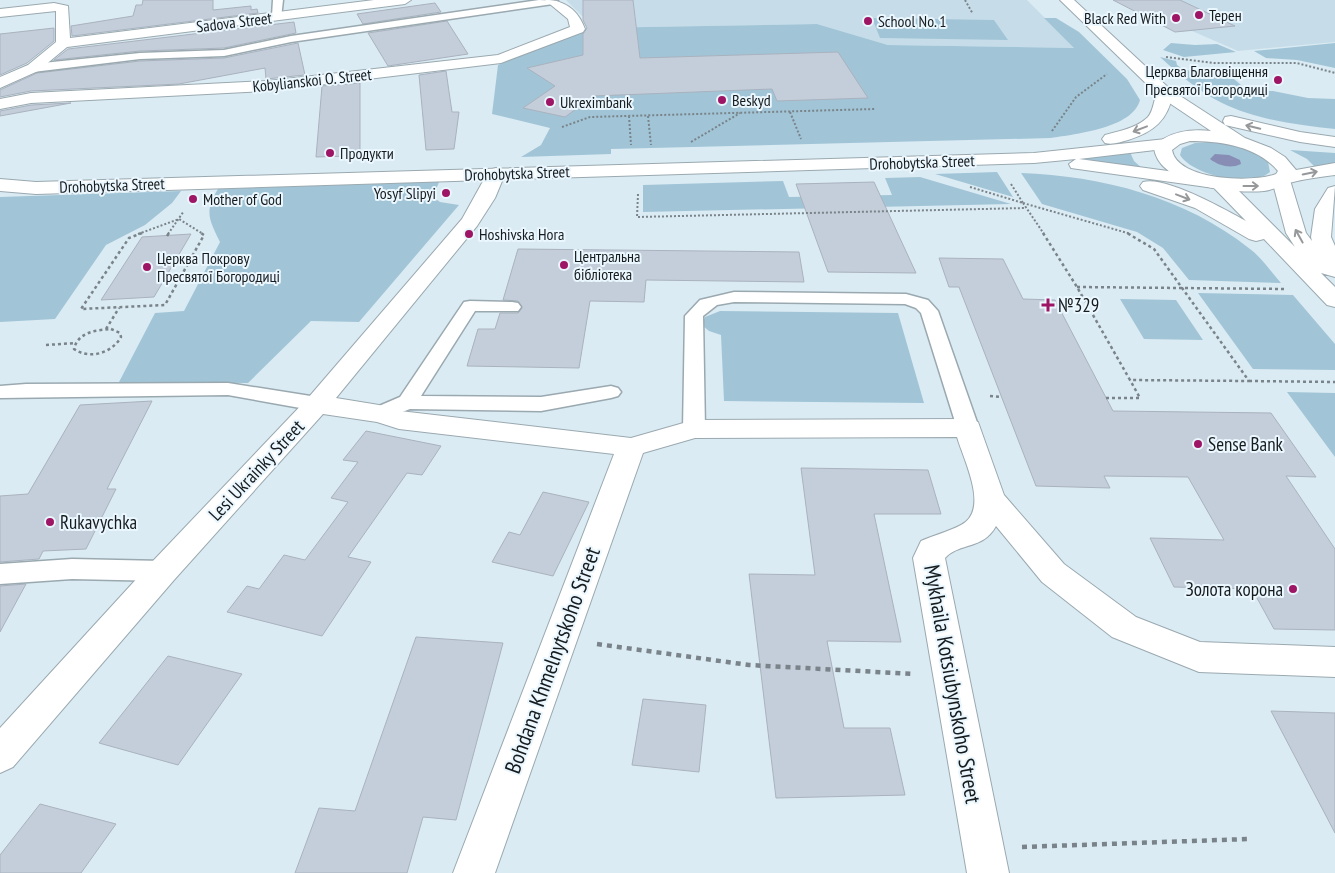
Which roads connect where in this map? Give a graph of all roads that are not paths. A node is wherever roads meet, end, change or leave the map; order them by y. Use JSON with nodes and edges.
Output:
{"nodes":[{"id":1,"x":278,"y":0,"type":"edge"},
{"id":2,"x":405,"y":0,"type":"edge"},
{"id":3,"x":1066,"y":0,"type":"edge"},
{"id":4,"x":552,"y":1,"type":"edge"},
{"id":5,"x":0,"y":13,"type":"edge"},
{"id":6,"x":277,"y":16,"type":"junction"},
{"id":7,"x":63,"y":43,"type":"junction"},
{"id":8,"x":34,"y":68,"type":"junction"},
{"id":9,"x":0,"y":83,"type":"edge"},
{"id":10,"x":1166,"y":93,"type":"junction"},
{"id":11,"x":0,"y":104,"type":"edge"},
{"id":12,"x":1239,"y":141,"type":"junction"},
{"id":13,"x":1169,"y":142,"type":"junction"},
{"id":14,"x":1335,"y":142,"type":"edge"},
{"id":15,"x":1335,"y":147,"type":"edge"},
{"id":16,"x":1034,"y":158,"type":"junction"},
{"id":17,"x":1335,"y":168,"type":"edge"},
{"id":18,"x":496,"y":174,"type":"junction"},
{"id":19,"x":1283,"y":179,"type":"junction"},
{"id":20,"x":1218,"y":183,"type":"junction"},
{"id":21,"x":0,"y":185,"type":"edge"},
{"id":22,"x":1335,"y":192,"type":"edge"},
{"id":23,"x":1335,"y":272,"type":"edge"},
{"id":24,"x":1335,"y":291,"type":"edge"},
{"id":25,"x":1335,"y":302,"type":"edge"},
{"id":26,"x":512,"y":307,"type":"dead end"},
{"id":27,"x":0,"y":392,"type":"edge"},
{"id":28,"x":611,"y":392,"type":"dead end"},
{"id":29,"x":407,"y":402,"type":"junction"},
{"id":30,"x":317,"y":404,"type":"junction"},
{"id":31,"x":378,"y":414,"type":"junction"},
{"id":32,"x":968,"y":428,"type":"junction"},
{"id":33,"x":694,"y":429,"type":"junction"},
{"id":34,"x":631,"y":447,"type":"junction"},
{"id":35,"x":992,"y":499,"type":"junction"},
{"id":36,"x":163,"y":571,"type":"junction"},
{"id":37,"x":0,"y":574,"type":"edge"},
{"id":38,"x":1335,"y":662,"type":"edge"},
{"id":39,"x":0,"y":755,"type":"edge"},
{"id":40,"x":985,"y":861,"type":"edge"},
{"id":41,"x":474,"y":873,"type":"edge"}],
"edges":[{"from":1,"to":6,"type":"lane"},
{"from":2,"to":6,"type":"street","name":"Sadova Street"},
{"from":3,"to":10,"type":"street"},
{"from":4,"to":8,"type":"lane"},
{"from":4,"to":11,"type":"street","name":"Kobylianskoi O. Street"},
{"from":5,"to":7,"type":"street"},
{"from":6,"to":7,"type":"street","name":"Sadova Street"},
{"from":7,"to":8,"type":"street"},
{"from":8,"to":9,"type":"street"},
{"from":10,"to":12,"type":"street"},
{"from":10,"to":13,"type":"street"},
{"from":14,"to":10,"type":"street","one_way":true},
{"from":10,"to":16,"type":"street","one_way":true},
{"from":12,"to":13,"type":"street"},
{"from":12,"to":15,"type":"street"},
{"from":12,"to":19,"type":"street"},
{"from":13,"to":16,"type":"street"},
{"from":13,"to":20,"type":"street"},
{"from":16,"to":18,"type":"street","name":"Drohobytska Street"},
{"from":16,"to":20,"type":"street"},
{"from":16,"to":25,"type":"street","one_way":true},
{"from":19,"to":17,"type":"street","one_way":true},
{"from":18,"to":21,"type":"street","name":"Drohobytska Street"},
{"from":18,"to":30,"type":"street","name":"Lesi Ukrainky Street"},
{"from":20,"to":19,"type":"street","one_way":true},
{"from":24,"to":19,"type":"street","one_way":true},
{"from":20,"to":25,"type":"street"},
{"from":22,"to":23,"type":"street"},
{"from":26,"to":29,"type":"lane"},
{"from":27,"to":30,"type":"lane"},
{"from":28,"to":29,"type":"lane"},
{"from":29,"to":31,"type":"lane"},
{"from":30,"to":31,"type":"street"},
{"from":30,"to":36,"type":"street","name":"Lesi Ukrainky Street"},
{"from":31,"to":34,"type":"street"},
{"from":32,"to":33,"type":"street"},
{"from":32,"to":33,"type":"lane"},
{"from":32,"to":35,"type":"street"},
{"from":33,"to":34,"type":"street"},
{"from":34,"to":41,"type":"street","name":"Bohdana Khmelnytskoho Street"},
{"from":35,"to":38,"type":"street"},
{"from":35,"to":40,"type":"street","name":"Mykhaila Kotsiubynskoho Street"},
{"from":36,"to":37,"type":"lane"},
{"from":36,"to":39,"type":"street","name":"Lesi Ukrainky Street"}]}
